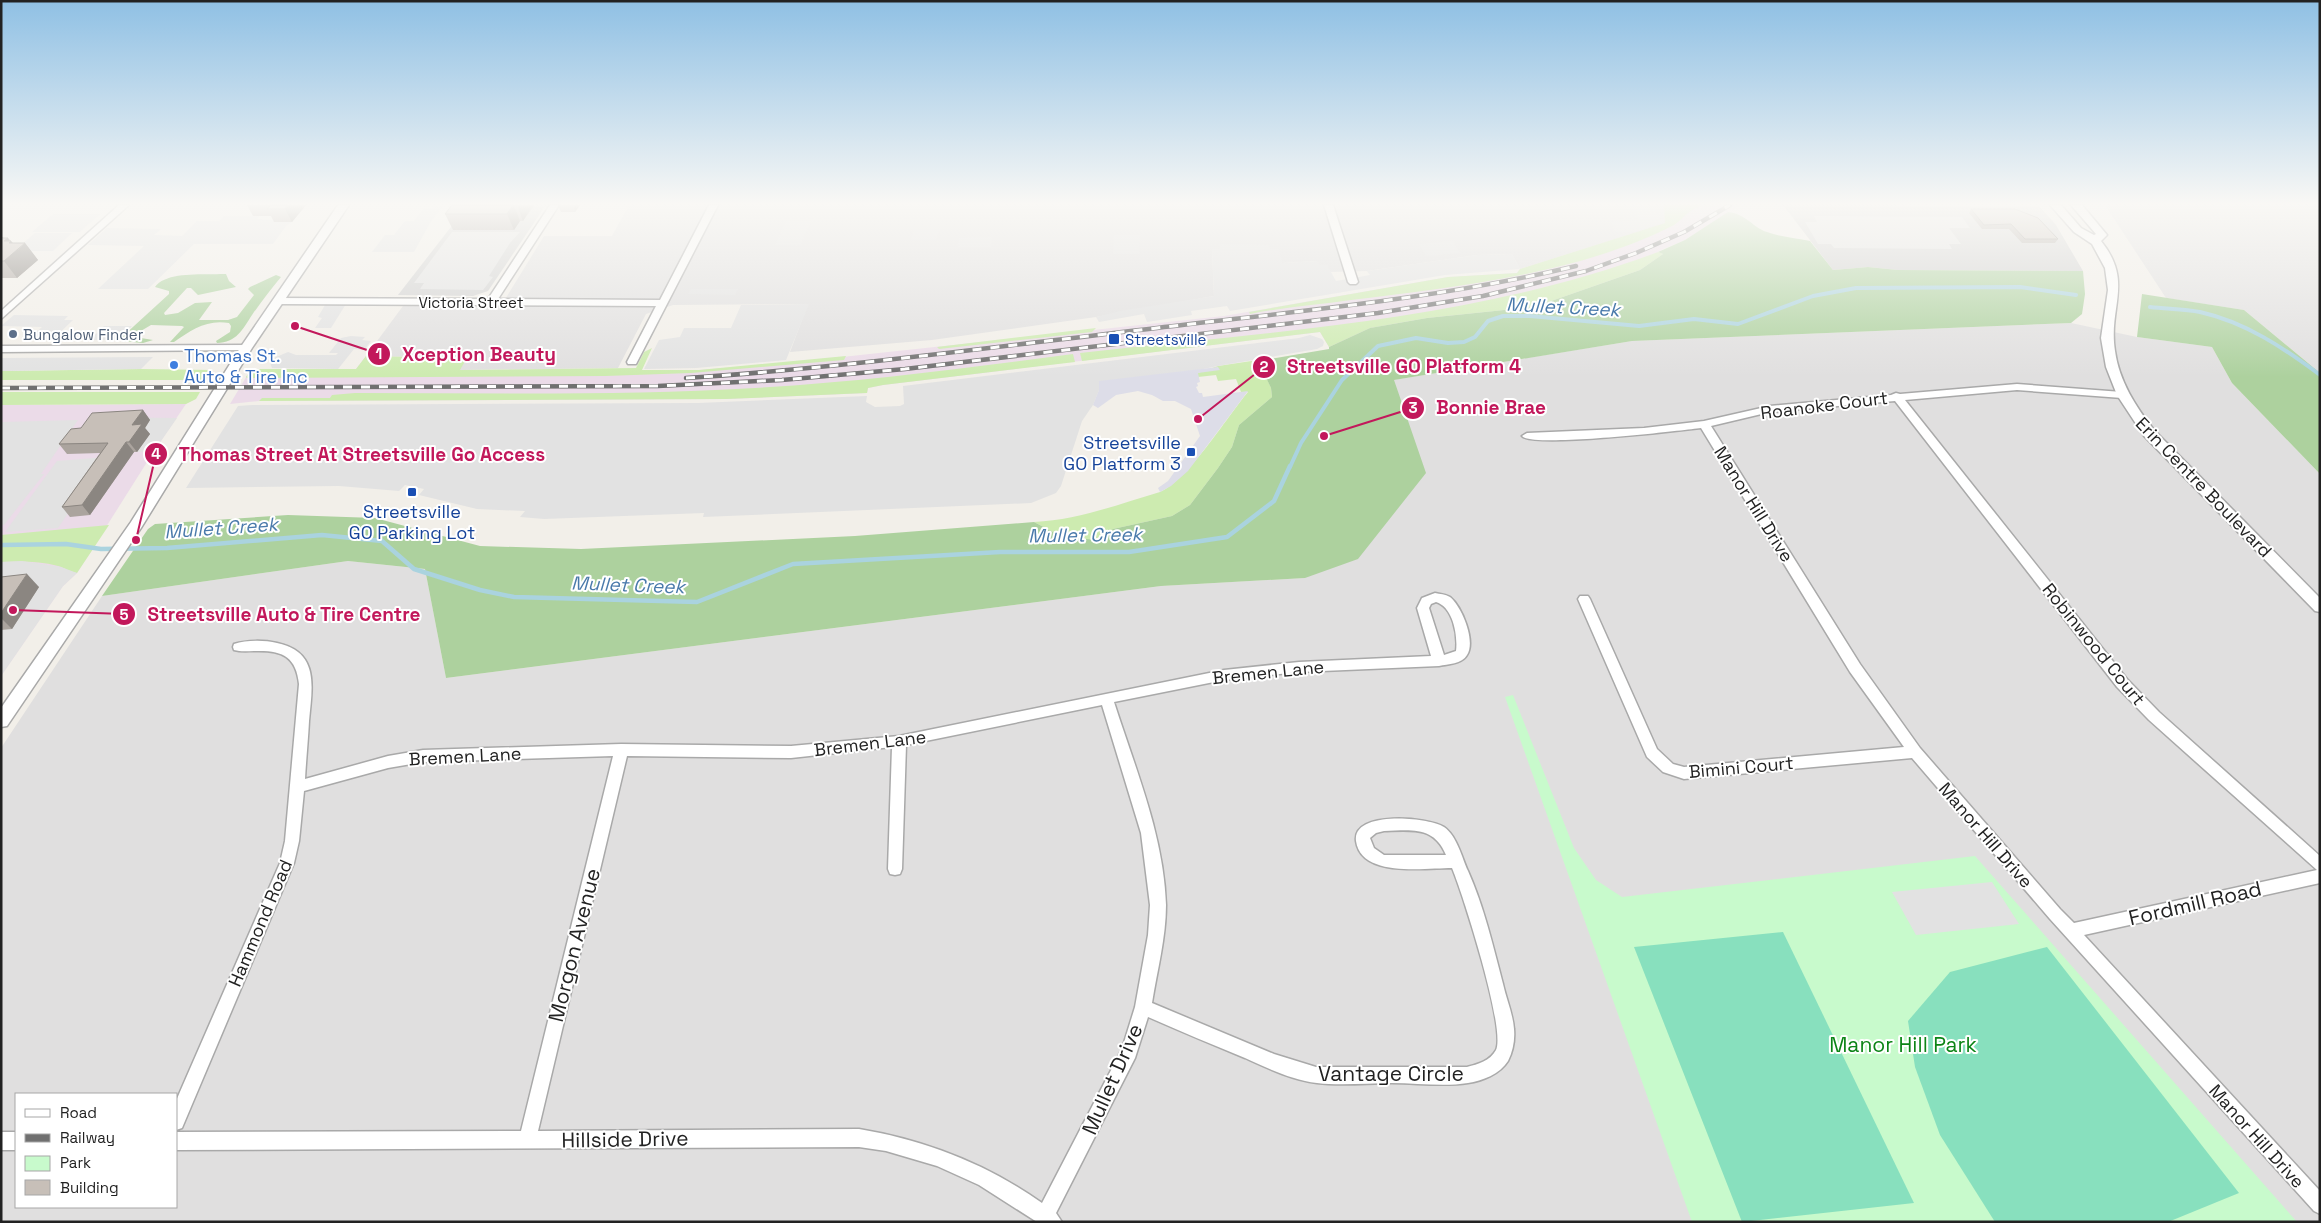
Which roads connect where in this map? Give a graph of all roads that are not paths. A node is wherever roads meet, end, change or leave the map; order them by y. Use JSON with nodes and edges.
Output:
{"nodes":[{"id":1,"x":62,"y":262,"type":"edge"},
{"id":2,"x":306,"y":262,"type":"edge"},
{"id":3,"x":517,"y":262,"type":"edge"},
{"id":4,"x":685,"y":262,"type":"edge"},
{"id":5,"x":1346,"y":262,"type":"edge"},
{"id":6,"x":2109,"y":262,"type":"edge"},
{"id":7,"x":1353,"y":282,"type":"dead end"},
{"id":8,"x":279,"y":301,"type":"junction"},
{"id":9,"x":490,"y":302,"type":"junction"},
{"id":10,"x":664,"y":302,"type":"junction"},
{"id":11,"x":1,"y":316,"type":"edge"},
{"id":12,"x":246,"y":348,"type":"junction"},
{"id":13,"x":1,"y":349,"type":"edge"},
{"id":14,"x":632,"y":362,"type":"dead end"},
{"id":15,"x":2122,"y":395,"type":"junction"},
{"id":16,"x":1896,"y":396,"type":"junction"},
{"id":17,"x":1704,"y":424,"type":"junction"},
{"id":18,"x":1527,"y":436,"type":"dead end"},
{"id":19,"x":1584,"y":599,"type":"dead end"},
{"id":20,"x":2320,"y":607,"type":"edge"},
{"id":21,"x":239,"y":647,"type":"dead end"},
{"id":22,"x":1439,"y":661,"type":"junction"},
{"id":23,"x":1107,"y":700,"type":"junction"},
{"id":24,"x":1,"y":721,"type":"edge"},
{"id":25,"x":899,"y":741,"type":"junction"},
{"id":26,"x":621,"y":750,"type":"junction"},
{"id":27,"x":1915,"y":752,"type":"junction"},
{"id":28,"x":298,"y":787,"type":"junction"},
{"id":29,"x":1457,"y":862,"type":"junction"},
{"id":30,"x":2320,"y":866,"type":"edge"},
{"id":31,"x":895,"y":870,"type":"dead end"},
{"id":32,"x":2320,"y":876,"type":"edge"},
{"id":33,"x":2071,"y":931,"type":"junction"},
{"id":34,"x":1143,"y":1008,"type":"junction"},
{"id":35,"x":178,"y":1117,"type":"edge"},
{"id":36,"x":527,"y":1140,"type":"junction"},
{"id":37,"x":1,"y":1141,"type":"edge"},
{"id":38,"x":15,"y":1141,"type":"edge"},
{"id":39,"x":178,"y":1141,"type":"edge"},
{"id":40,"x":2320,"y":1206,"type":"edge"},
{"id":41,"x":1049,"y":1219,"type":"edge"}],
"edges":[{"from":1,"to":11,"type":"street"},
{"from":2,"to":8,"type":"street"},
{"from":3,"to":9,"type":"street"},
{"from":4,"to":10,"type":"street"},
{"from":5,"to":7,"type":"street"},
{"from":6,"to":15,"type":"street","name":"Erin Centre Boulevard"},
{"from":8,"to":9,"type":"street","name":"Victoria Street"},
{"from":8,"to":12,"type":"street"},
{"from":9,"to":10,"type":"street","name":"Victoria Street"},
{"from":10,"to":14,"type":"street"},
{"from":12,"to":13,"type":"street"},
{"from":12,"to":24,"type":"street"},
{"from":15,"to":16,"type":"street","name":"Roanoke Court"},
{"from":15,"to":20,"type":"street","name":"Erin Centre Boulevard"},
{"from":16,"to":17,"type":"street","name":"Roanoke Court"},
{"from":16,"to":30,"type":"street","name":"Robinwood Court"},
{"from":17,"to":18,"type":"street","name":"Roanoke Court"},
{"from":17,"to":27,"type":"street","name":"Manor Hill Drive"},
{"from":19,"to":27,"type":"street","name":"Bimini Court"},
{"from":21,"to":28,"type":"street","name":"Hammond Road"},
{"from":22,"to":22,"type":"street","name":"Bremen Lane"},
{"from":22,"to":23,"type":"street","name":"Bremen Lane"},
{"from":23,"to":25,"type":"street","name":"Bremen Lane"},
{"from":23,"to":34,"type":"street","name":"Mullet Drive"},
{"from":25,"to":26,"type":"street","name":"Bremen Lane"},
{"from":25,"to":31,"type":"street"},
{"from":26,"to":28,"type":"street","name":"Bremen Lane"},
{"from":26,"to":36,"type":"street","name":"Morgon Avenue"},
{"from":27,"to":33,"type":"street","name":"Manor Hill Drive"},
{"from":28,"to":35,"type":"street","name":"Hammond Road"},
{"from":29,"to":29,"type":"street","name":"Vantage Circle"},
{"from":29,"to":34,"type":"street","name":"Vantage Circle"},
{"from":32,"to":33,"type":"street","name":"Fordmill Road"},
{"from":33,"to":40,"type":"street","name":"Manor Hill Drive"},
{"from":34,"to":41,"type":"street","name":"Mullet Drive"},
{"from":36,"to":39,"type":"street","name":"Hillside Drive"},
{"from":36,"to":41,"type":"street","name":"Hillside Drive"},
{"from":37,"to":38,"type":"street"}]}
